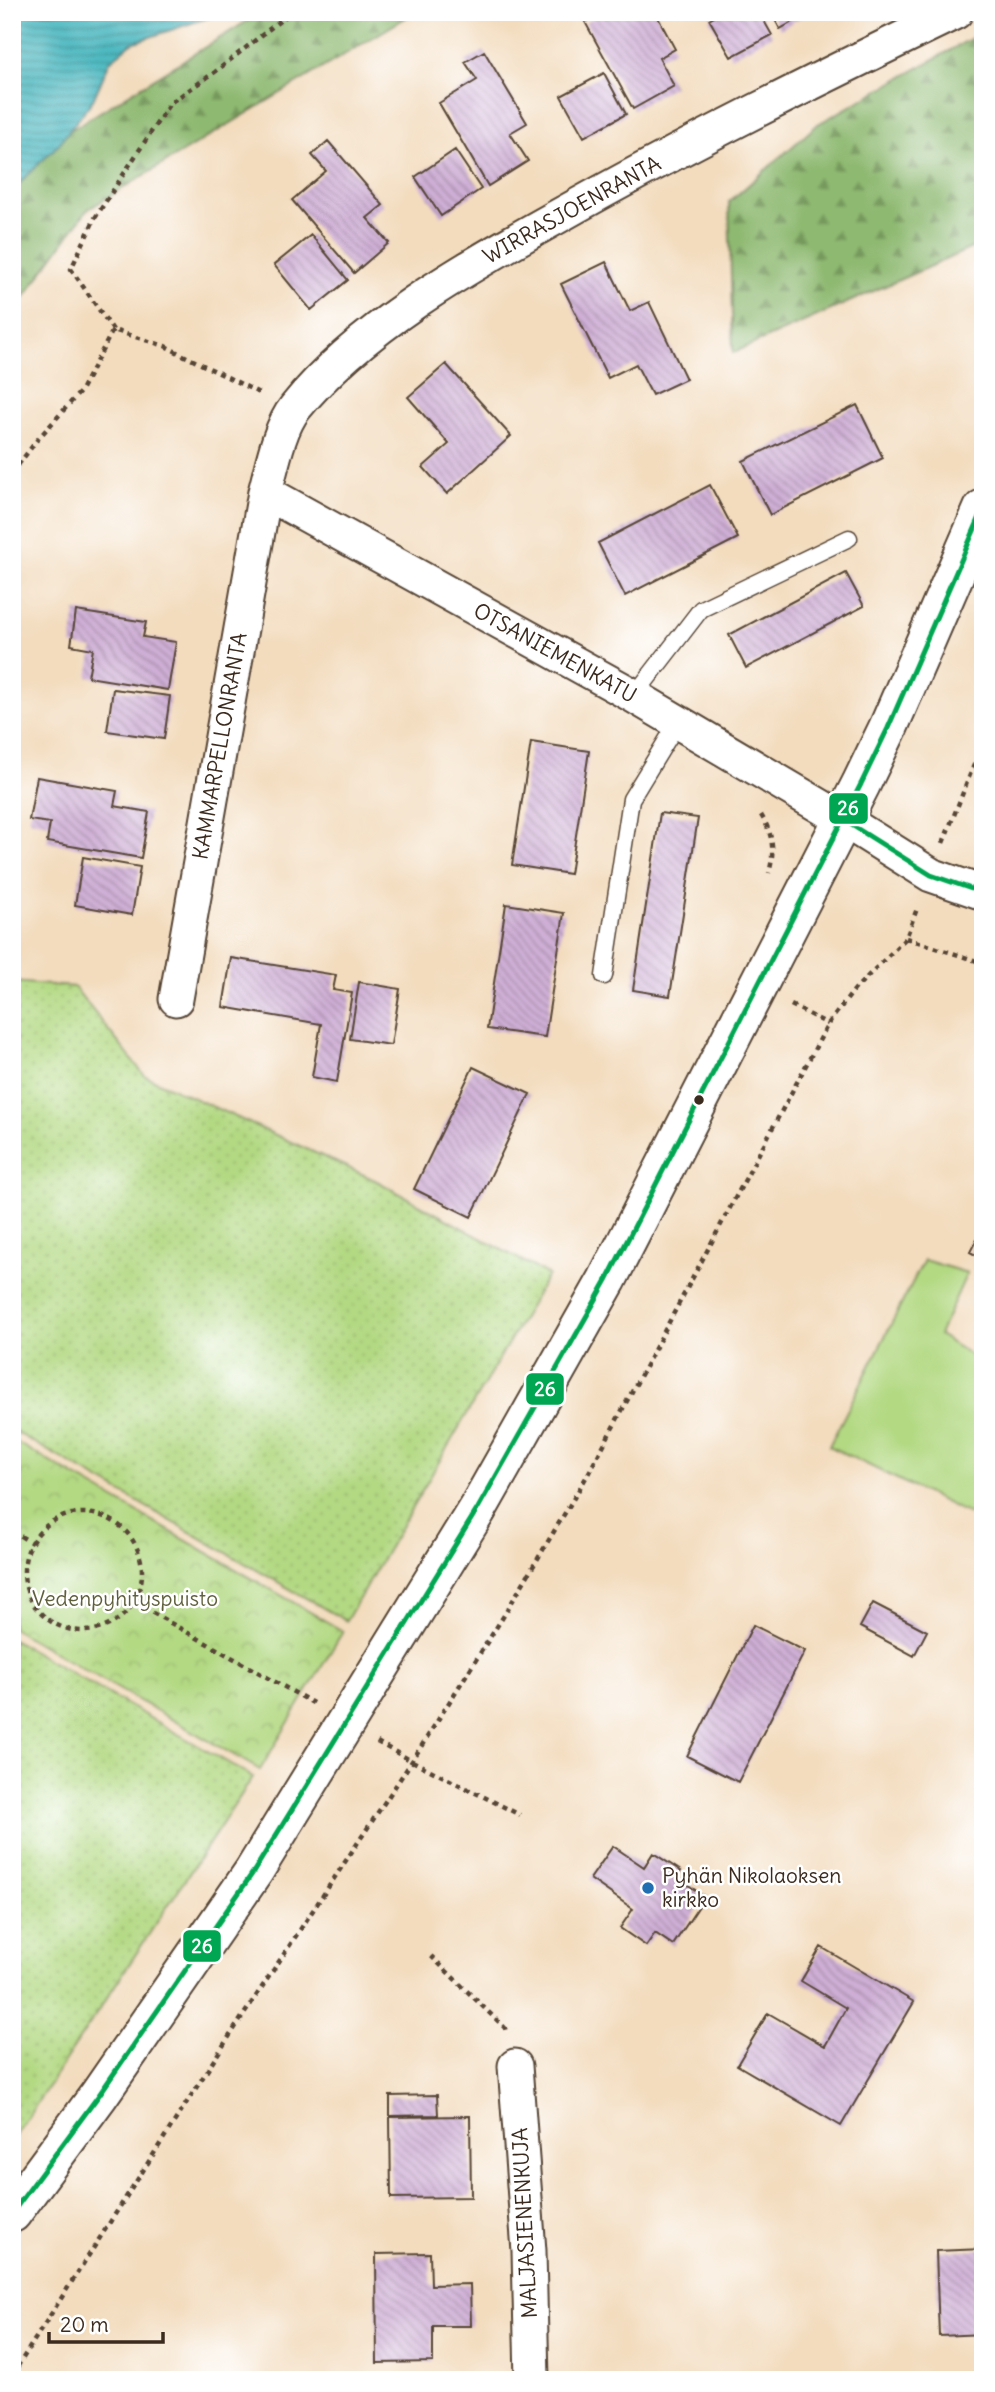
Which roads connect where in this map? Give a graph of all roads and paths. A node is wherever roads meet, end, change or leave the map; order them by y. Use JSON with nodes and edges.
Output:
{"nodes":[{"id":1,"x":291,"y":12,"type":"edge"},
{"id":2,"x":956,"y":12,"type":"edge"},
{"id":3,"x":113,"y":330,"type":"junction"},
{"id":4,"x":293,"y":410,"type":"junction"},
{"id":5,"x":12,"y":473,"type":"edge"},
{"id":6,"x":265,"y":492,"type":"junction"},
{"id":7,"x":983,"y":509,"type":"edge"},
{"id":8,"x":849,"y":538,"type":"dead end"},
{"id":9,"x":634,"y":696,"type":"junction"},
{"id":10,"x":678,"y":722,"type":"junction"},
{"id":11,"x":983,"y":742,"type":"edge"},
{"id":12,"x":842,"y":819,"type":"junction"},
{"id":13,"x":931,"y":875,"type":"junction"},
{"id":14,"x":983,"y":893,"type":"edge"},
{"id":15,"x":906,"y":938,"type":"junction"},
{"id":16,"x":983,"y":963,"type":"edge"},
{"id":17,"x":604,"y":976,"type":"dead end"},
{"id":18,"x":176,"y":999,"type":"dead end"},
{"id":19,"x":12,"y":1531,"type":"edge"},
{"id":20,"x":32,"y":1543,"type":"junction"},
{"id":21,"x":135,"y":1603,"type":"junction"},
{"id":22,"x":298,"y":1695,"type":"dead end"},
{"id":23,"x":370,"y":1738,"type":"dead end"},
{"id":24,"x":412,"y":1761,"type":"junction"},
{"id":25,"x":520,"y":1815,"type":"dead end"},
{"id":26,"x":431,"y":1956,"type":"dead end"},
{"id":27,"x":515,"y":2066,"type":"joint"},
{"id":28,"x":14,"y":2206,"type":"edge"},
{"id":29,"x":12,"y":2375,"type":"edge"},
{"id":30,"x":532,"y":2380,"type":"edge"}],
"edges":[{"from":1,"to":3,"type":"path"},
{"from":2,"to":4,"type":"street","name":"WIRRASJOENRANTA"},
{"from":3,"to":4,"type":"path"},
{"from":3,"to":5,"type":"path"},
{"from":4,"to":6,"type":"street","name":"WIRRASJOENRANTA"},
{"from":6,"to":9,"type":"street","name":"OTSANIEMENKATU"},
{"from":6,"to":18,"type":"street","name":"KAMMARPELLONRANTA"},
{"from":7,"to":12,"type":"street"},
{"from":8,"to":9,"type":"lane"},
{"from":9,"to":10,"type":"street","name":"OTSANIEMENKATU"},
{"from":10,"to":12,"type":"street","name":"OTSANIEMENKATU"},
{"from":10,"to":17,"type":"lane"},
{"from":11,"to":13,"type":"path"},
{"from":12,"to":13,"type":"street","name":"OTSANIEMENKATU"},
{"from":12,"to":28,"type":"street"},
{"from":13,"to":14,"type":"street","name":"OTSANIEMENKATU"},
{"from":13,"to":15,"type":"path"},
{"from":15,"to":16,"type":"path"},
{"from":15,"to":24,"type":"path"},
{"from":19,"to":20,"type":"path"},
{"from":20,"to":21,"type":"path"},
{"from":20,"to":21,"type":"path"},
{"from":21,"to":22,"type":"path"},
{"from":23,"to":24,"type":"path"},
{"from":24,"to":25,"type":"path"},
{"from":24,"to":29,"type":"path"},
{"from":26,"to":27,"type":"path"},
{"from":27,"to":30,"type":"street","name":"MALJASIENENKUJA"}]}
